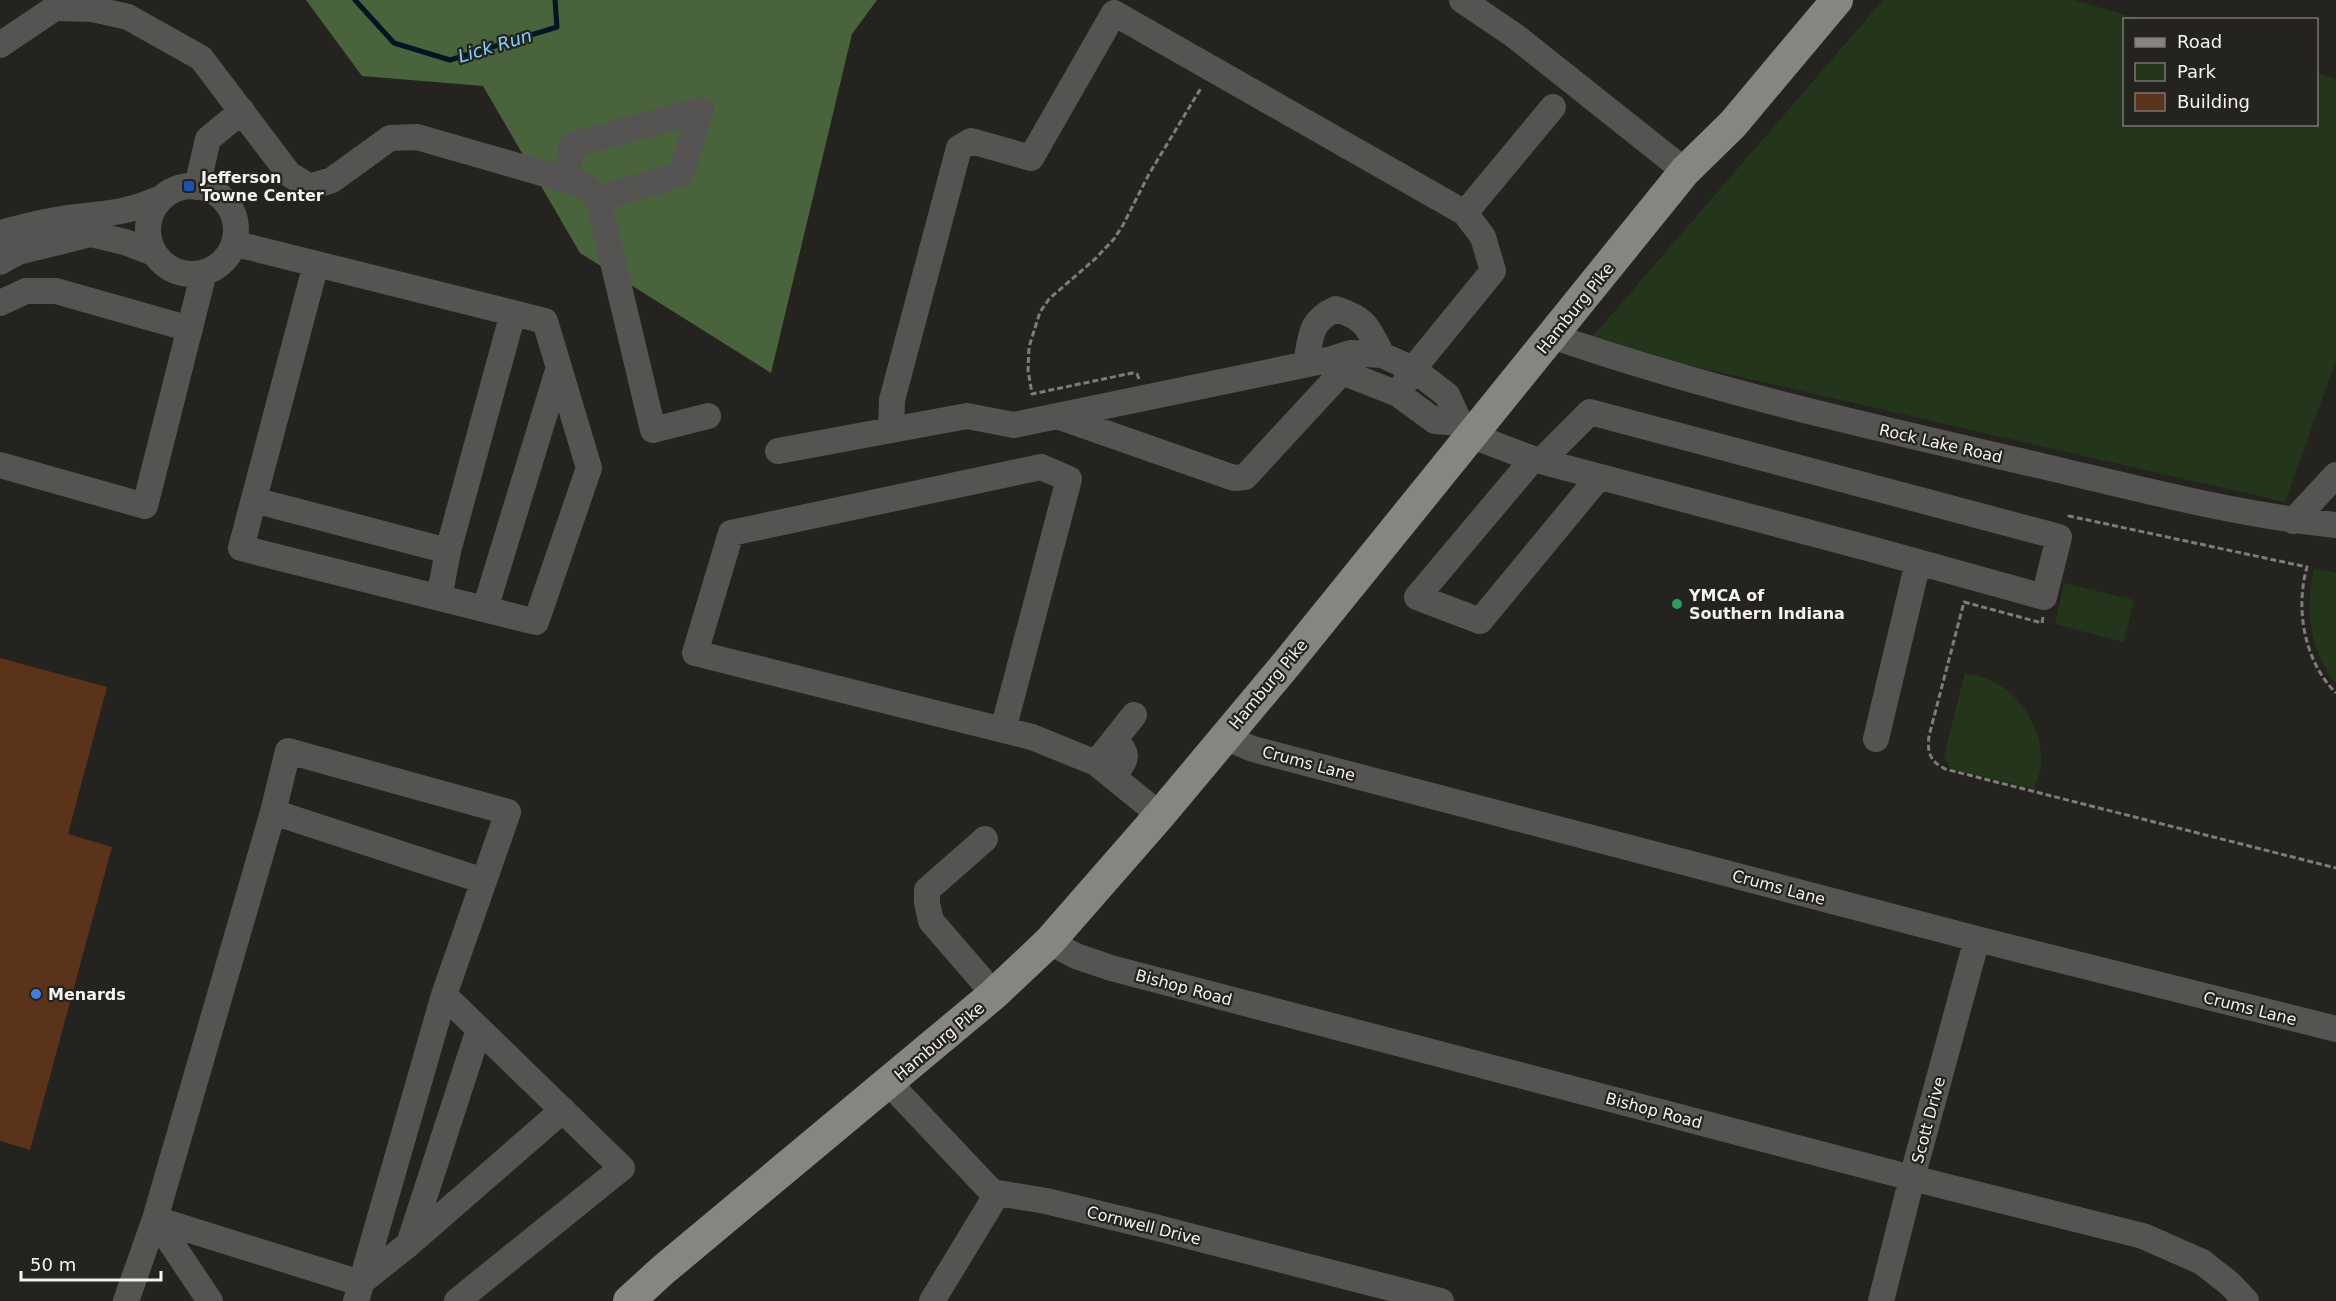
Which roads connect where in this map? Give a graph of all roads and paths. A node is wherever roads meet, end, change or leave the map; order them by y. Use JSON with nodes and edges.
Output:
{"nodes":[{"id":1,"x":1462,"y":0,"type":"edge"},
{"id":2,"x":1837,"y":0,"type":"edge"},
{"id":3,"x":0,"y":45,"type":"edge"},
{"id":4,"x":1214,"y":70,"type":"junction"},
{"id":5,"x":1553,"y":107,"type":"dead end"},
{"id":6,"x":242,"y":111,"type":"junction"},
{"id":7,"x":1685,"y":171,"type":"junction"},
{"id":8,"x":566,"y":179,"type":"junction"},
{"id":9,"x":197,"y":187,"type":"junction"},
{"id":10,"x":163,"y":197,"type":"junction"},
{"id":11,"x":598,"y":199,"type":"junction"},
{"id":12,"x":1466,"y":213,"type":"junction"},
{"id":13,"x":0,"y":235,"type":"edge"},
{"id":14,"x":234,"y":244,"type":"junction"},
{"id":15,"x":154,"y":253,"type":"junction"},
{"id":16,"x":0,"y":262,"type":"edge"},
{"id":17,"x":316,"y":264,"type":"junction"},
{"id":18,"x":204,"y":272,"type":"junction"},
{"id":19,"x":0,"y":303,"type":"edge"},
{"id":20,"x":513,"y":313,"type":"junction"},
{"id":21,"x":190,"y":328,"type":"junction"},
{"id":22,"x":1551,"y":336,"type":"junction"},
{"id":23,"x":1382,"y":355,"type":"junction"},
{"id":24,"x":1306,"y":364,"type":"junction"},
{"id":25,"x":1337,"y":366,"type":"junction"},
{"id":26,"x":559,"y":367,"type":"junction"},
{"id":27,"x":1413,"y":369,"type":"junction"},
{"id":28,"x":1398,"y":394,"type":"junction"},
{"id":29,"x":1142,"y":398,"type":"junction"},
{"id":30,"x":708,"y":416,"type":"dead end"},
{"id":31,"x":1057,"y":416,"type":"junction"},
{"id":32,"x":891,"y":429,"type":"junction"},
{"id":33,"x":1465,"y":429,"type":"junction"},
{"id":34,"x":778,"y":451,"type":"dead end"},
{"id":35,"x":1537,"y":460,"type":"junction"},
{"id":36,"x":0,"y":465,"type":"edge"},
{"id":37,"x":2336,"y":475,"type":"edge"},
{"id":38,"x":1599,"y":477,"type":"junction"},
{"id":39,"x":254,"y":500,"type":"junction"},
{"id":40,"x":2293,"y":521,"type":"junction"},
{"id":41,"x":2336,"y":525,"type":"edge"},
{"id":42,"x":2067,"y":526,"type":"dead end"},
{"id":43,"x":448,"y":551,"type":"junction"},
{"id":44,"x":1918,"y":562,"type":"junction"},
{"id":45,"x":439,"y":598,"type":"junction"},
{"id":46,"x":485,"y":609,"type":"junction"},
{"id":47,"x":2044,"y":613,"type":"dead end"},
{"id":48,"x":2336,"y":693,"type":"edge"},
{"id":49,"x":1134,"y":715,"type":"dead end"},
{"id":50,"x":1003,"y":730,"type":"junction"},
{"id":51,"x":1224,"y":737,"type":"junction"},
{"id":52,"x":1876,"y":738,"type":"dead end"},
{"id":53,"x":1104,"y":770,"type":"junction"},
{"id":54,"x":273,"y":812,"type":"junction"},
{"id":55,"x":1160,"y":815,"type":"junction"},
{"id":56,"x":985,"y":839,"type":"dead end"},
{"id":57,"x":2336,"y":868,"type":"edge"},
{"id":58,"x":484,"y":881,"type":"junction"},
{"id":59,"x":1977,"y":939,"type":"junction"},
{"id":60,"x":1049,"y":942,"type":"junction"},
{"id":61,"x":994,"y":994,"type":"junction"},
{"id":62,"x":444,"y":995,"type":"junction"},
{"id":63,"x":479,"y":1029,"type":"junction"},
{"id":64,"x":2336,"y":1029,"type":"edge"},
{"id":65,"x":889,"y":1083,"type":"junction"},
{"id":66,"x":563,"y":1110,"type":"junction"},
{"id":67,"x":1912,"y":1178,"type":"junction"},
{"id":68,"x":997,"y":1194,"type":"junction"},
{"id":69,"x":155,"y":1219,"type":"junction"},
{"id":70,"x":409,"y":1244,"type":"junction"},
{"id":71,"x":358,"y":1292,"type":"edge"},
{"id":72,"x":126,"y":1301,"type":"edge"},
{"id":73,"x":210,"y":1301,"type":"edge"},
{"id":74,"x":457,"y":1301,"type":"edge"},
{"id":75,"x":629,"y":1301,"type":"edge"},
{"id":76,"x":932,"y":1301,"type":"edge"},
{"id":77,"x":1441,"y":1301,"type":"edge"},
{"id":78,"x":1881,"y":1301,"type":"edge"},
{"id":79,"x":2246,"y":1301,"type":"edge"}],
"edges":[{"from":1,"to":7,"type":"street"},
{"from":2,"to":7,"type":"main road","name":"Hamburg Pike"},
{"from":3,"to":6,"type":"street"},
{"from":4,"to":12,"type":"street"},
{"from":4,"to":29,"type":"path"},
{"from":4,"to":32,"type":"street"},
{"from":5,"to":12,"type":"street"},
{"from":6,"to":8,"type":"street"},
{"from":6,"to":9,"type":"street"},
{"from":7,"to":22,"type":"main road","name":"Hamburg Pike"},
{"from":8,"to":11,"type":"street"},
{"from":8,"to":11,"type":"street"},
{"from":9,"to":10,"type":"street"},
{"from":9,"to":14,"type":"street"},
{"from":10,"to":13,"type":"street"},
{"from":10,"to":15,"type":"street"},
{"from":11,"to":30,"type":"street"},
{"from":12,"to":27,"type":"street"},
{"from":14,"to":17,"type":"street"},
{"from":14,"to":18,"type":"street"},
{"from":15,"to":16,"type":"street"},
{"from":15,"to":18,"type":"street"},
{"from":17,"to":20,"type":"street"},
{"from":17,"to":39,"type":"street"},
{"from":18,"to":21,"type":"street"},
{"from":19,"to":21,"type":"street"},
{"from":20,"to":26,"type":"street"},
{"from":20,"to":43,"type":"street"},
{"from":21,"to":36,"type":"street"},
{"from":22,"to":33,"type":"main road","name":"Hamburg Pike"},
{"from":22,"to":40,"type":"street","name":"Rock Lake Road"},
{"from":23,"to":24,"type":"street"},
{"from":23,"to":25,"type":"street"},
{"from":23,"to":27,"type":"street"},
{"from":24,"to":25,"type":"street"},
{"from":24,"to":29,"type":"street"},
{"from":25,"to":28,"type":"street"},
{"from":25,"to":31,"type":"street"},
{"from":26,"to":46,"type":"street"},
{"from":26,"to":46,"type":"street"},
{"from":27,"to":28,"type":"street"},
{"from":27,"to":33,"type":"street"},
{"from":28,"to":33,"type":"street"},
{"from":29,"to":31,"type":"street"},
{"from":31,"to":32,"type":"street"},
{"from":32,"to":34,"type":"street"},
{"from":33,"to":35,"type":"street"},
{"from":33,"to":51,"type":"main road","name":"Hamburg Pike"},
{"from":35,"to":38,"type":"street"},
{"from":35,"to":38,"type":"street"},
{"from":35,"to":44,"type":"street"},
{"from":37,"to":40,"type":"street"},
{"from":38,"to":44,"type":"street"},
{"from":39,"to":43,"type":"street"},
{"from":39,"to":45,"type":"street"},
{"from":40,"to":41,"type":"street","name":"Rock Lake Road"},
{"from":42,"to":48,"type":"path"},
{"from":43,"to":45,"type":"street"},
{"from":44,"to":52,"type":"street"},
{"from":45,"to":46,"type":"street"},
{"from":47,"to":57,"type":"path"},
{"from":49,"to":53,"type":"street"},
{"from":50,"to":50,"type":"street"},
{"from":50,"to":53,"type":"street"},
{"from":51,"to":55,"type":"main road","name":"Hamburg Pike"},
{"from":51,"to":59,"type":"street","name":"Crums Lane"},
{"from":53,"to":55,"type":"street"},
{"from":54,"to":58,"type":"street"},
{"from":54,"to":58,"type":"street"},
{"from":54,"to":69,"type":"street"},
{"from":55,"to":60,"type":"main road","name":"Hamburg Pike"},
{"from":56,"to":61,"type":"street"},
{"from":58,"to":62,"type":"street"},
{"from":59,"to":64,"type":"street","name":"Crums Lane"},
{"from":59,"to":67,"type":"street","name":"Scott Drive"},
{"from":60,"to":61,"type":"main road","name":"Hamburg Pike"},
{"from":60,"to":67,"type":"street","name":"Bishop Road"},
{"from":61,"to":65,"type":"main road","name":"Hamburg Pike"},
{"from":62,"to":63,"type":"street"},
{"from":62,"to":71,"type":"street"},
{"from":63,"to":66,"type":"street"},
{"from":63,"to":70,"type":"street"},
{"from":65,"to":68,"type":"street"},
{"from":65,"to":75,"type":"main road","name":"Hamburg Pike"},
{"from":66,"to":70,"type":"street"},
{"from":66,"to":74,"type":"street"},
{"from":67,"to":78,"type":"street","name":"Scott Drive"},
{"from":67,"to":79,"type":"street","name":"Bishop Road"},
{"from":68,"to":76,"type":"street"},
{"from":68,"to":77,"type":"street","name":"Cornwell Drive"},
{"from":69,"to":71,"type":"street"},
{"from":69,"to":72,"type":"street"},
{"from":69,"to":73,"type":"street"},
{"from":70,"to":71,"type":"street"}]}
